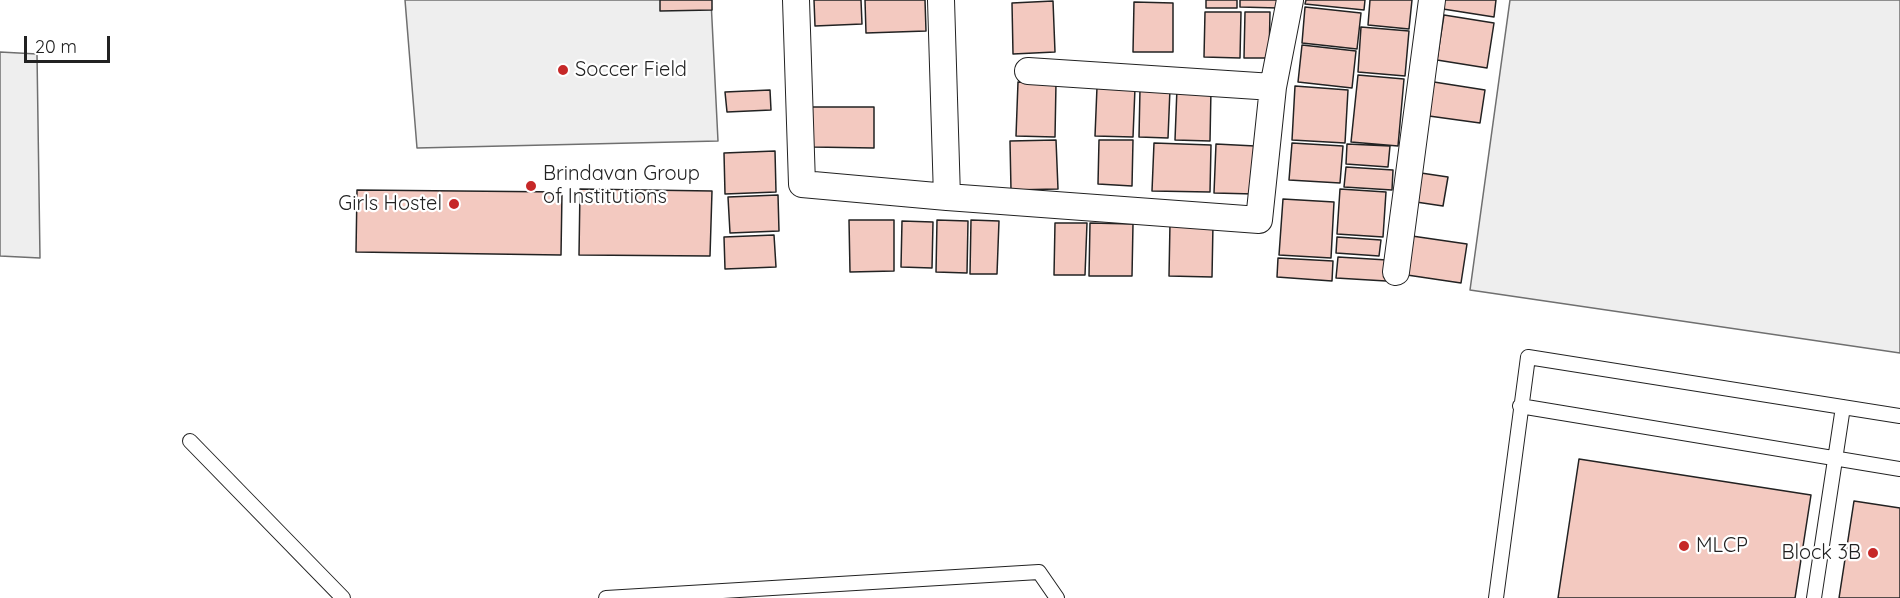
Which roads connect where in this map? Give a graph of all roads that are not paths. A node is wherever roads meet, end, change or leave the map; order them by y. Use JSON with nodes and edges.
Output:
{"nodes":[{"id":1,"x":796,"y":0,"type":"edge"},
{"id":2,"x":941,"y":0,"type":"edge"},
{"id":3,"x":1290,"y":0,"type":"edge"},
{"id":4,"x":1432,"y":0,"type":"edge"},
{"id":5,"x":1028,"y":71,"type":"dead end"},
{"id":6,"x":1273,"y":87,"type":"junction"},
{"id":7,"x":947,"y":197,"type":"junction"},
{"id":8,"x":1396,"y":272,"type":"dead end"},
{"id":9,"x":1520,"y":406,"type":"junction"},
{"id":10,"x":1843,"y":407,"type":"junction"},
{"id":11,"x":1900,"y":416,"type":"edge"},
{"id":12,"x":190,"y":441,"type":"dead end"},
{"id":13,"x":1835,"y":458,"type":"junction"},
{"id":14,"x":1900,"y":469,"type":"edge"},
{"id":15,"x":343,"y":598,"type":"edge"},
{"id":16,"x":606,"y":598,"type":"edge"},
{"id":17,"x":1057,"y":598,"type":"edge"},
{"id":18,"x":1496,"y":598,"type":"edge"},
{"id":19,"x":1814,"y":598,"type":"edge"}],
"edges":[{"from":1,"to":7,"type":"street"},
{"from":2,"to":7,"type":"street"},
{"from":3,"to":6,"type":"street"},
{"from":4,"to":8,"type":"street"},
{"from":5,"to":6,"type":"street"},
{"from":6,"to":7,"type":"street"},
{"from":9,"to":10,"type":"lane"},
{"from":9,"to":13,"type":"lane"},
{"from":9,"to":18,"type":"lane"},
{"from":10,"to":11,"type":"lane"},
{"from":10,"to":13,"type":"lane"},
{"from":12,"to":15,"type":"lane"},
{"from":13,"to":14,"type":"lane"},
{"from":13,"to":19,"type":"lane"},
{"from":16,"to":17,"type":"lane"}]}
